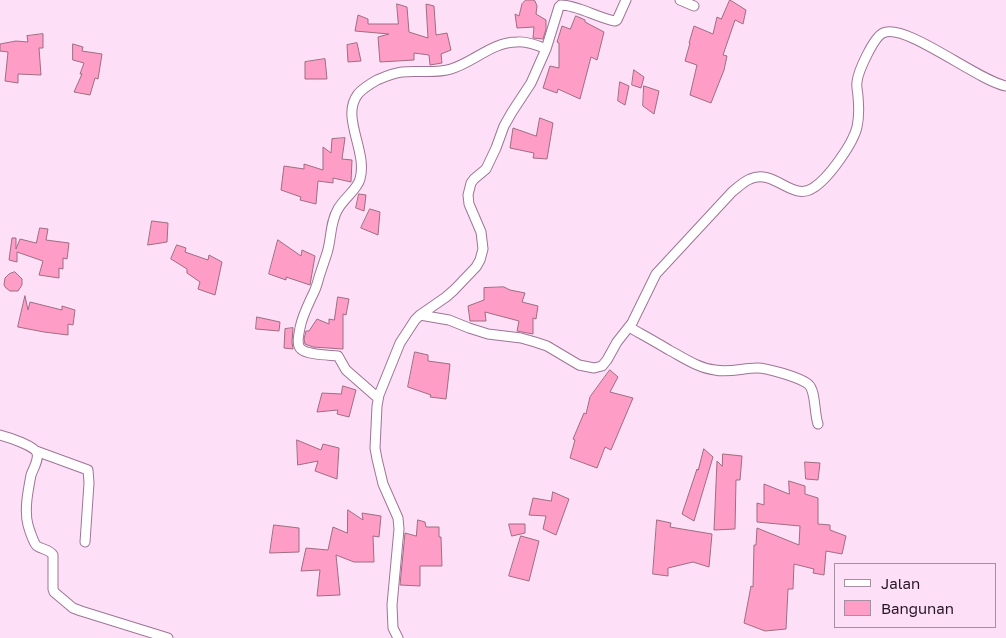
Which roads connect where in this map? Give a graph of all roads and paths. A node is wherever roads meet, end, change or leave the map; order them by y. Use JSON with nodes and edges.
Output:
{"nodes":[{"id":1,"x":626,"y":0,"type":"edge"},
{"id":2,"x":680,"y":0,"type":"edge"},
{"id":3,"x":694,"y":6,"type":"dead end"},
{"id":4,"x":546,"y":49,"type":"junction"},
{"id":5,"x":1006,"y":86,"type":"edge"},
{"id":6,"x":420,"y":315,"type":"junction"},
{"id":7,"x":630,"y":327,"type":"junction"},
{"id":8,"x":378,"y":398,"type":"junction"},
{"id":9,"x":818,"y":424,"type":"dead end"},
{"id":10,"x":0,"y":435,"type":"edge"},
{"id":11,"x":36,"y":451,"type":"junction"},
{"id":12,"x":85,"y":542,"type":"dead end"},
{"id":13,"x":168,"y":638,"type":"edge"},
{"id":14,"x":398,"y":638,"type":"edge"}],
"edges":[{"from":1,"to":4,"type":"street"},
{"from":2,"to":3,"type":"street"},
{"from":4,"to":6,"type":"street"},
{"from":4,"to":8,"type":"street"},
{"from":5,"to":7,"type":"street"},
{"from":6,"to":7,"type":"street"},
{"from":6,"to":8,"type":"street"},
{"from":7,"to":9,"type":"street"},
{"from":8,"to":14,"type":"street"},
{"from":10,"to":11,"type":"street"},
{"from":11,"to":12,"type":"street"},
{"from":11,"to":13,"type":"street"}]}
